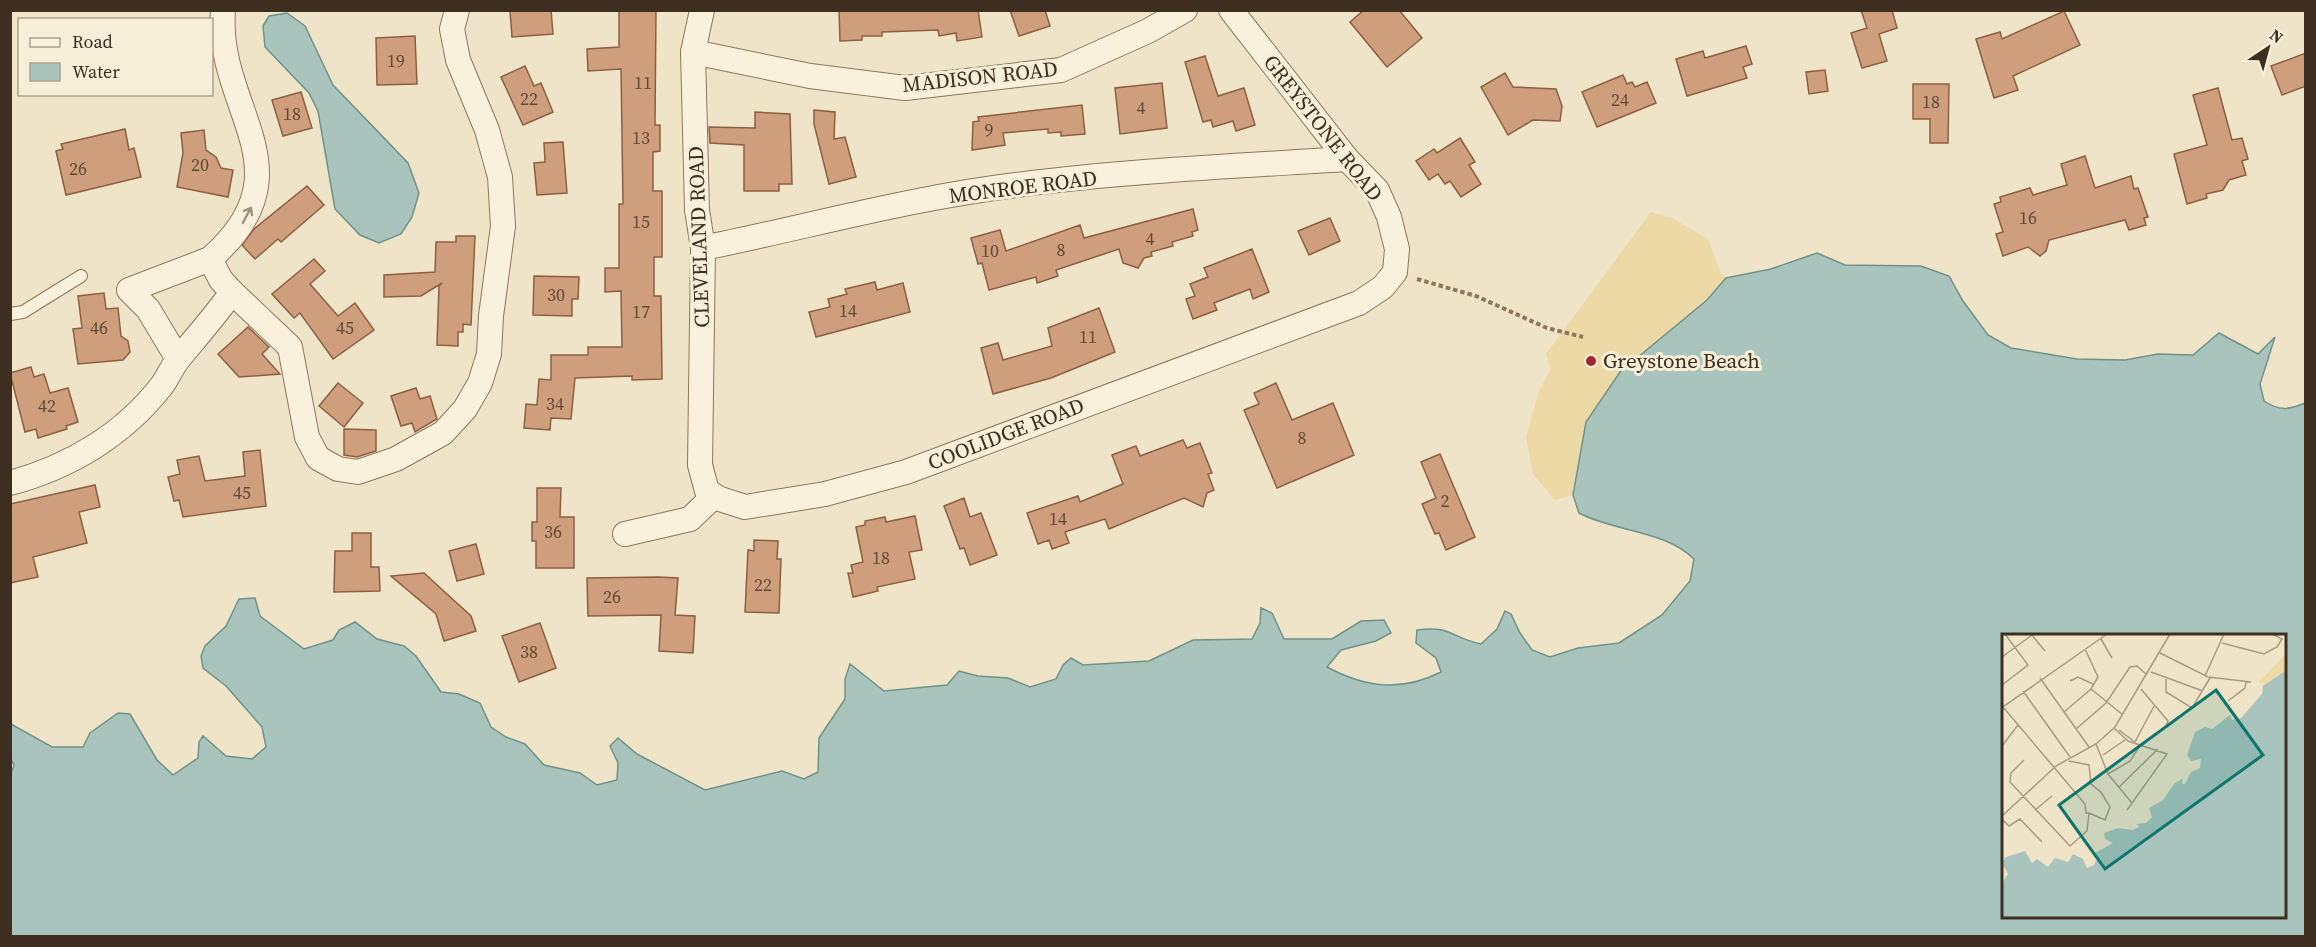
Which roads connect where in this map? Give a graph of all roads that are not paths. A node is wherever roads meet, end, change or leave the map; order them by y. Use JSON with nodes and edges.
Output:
{"nodes":[{"id":1,"x":223,"y":10,"type":"edge"},
{"id":2,"x":457,"y":10,"type":"edge"},
{"id":3,"x":702,"y":10,"type":"edge"},
{"id":4,"x":1185,"y":10,"type":"edge"},
{"id":5,"x":1231,"y":10,"type":"edge"},
{"id":6,"x":693,"y":52,"type":"junction"},
{"id":7,"x":1347,"y":159,"type":"junction"},
{"id":8,"x":703,"y":248,"type":"junction"},
{"id":9,"x":210,"y":259,"type":"junction"},
{"id":10,"x":81,"y":276,"type":"dead end"},
{"id":11,"x":1389,"y":280,"type":"joint"},
{"id":12,"x":232,"y":292,"type":"junction"},
{"id":13,"x":10,"y":314,"type":"edge"},
{"id":14,"x":178,"y":359,"type":"junction"},
{"id":15,"x":10,"y":483,"type":"edge"},
{"id":16,"x":714,"y":495,"type":"junction"},
{"id":17,"x":625,"y":534,"type":"dead end"}],
"edges":[{"from":9,"to":1,"type":"street","one_way":true},
{"from":2,"to":12,"type":"street"},
{"from":3,"to":6,"type":"street","name":"CLEVELAND ROAD"},
{"from":4,"to":6,"type":"street","name":"MADISON ROAD"},
{"from":5,"to":7,"type":"street","name":"GREYSTONE ROAD"},
{"from":6,"to":8,"type":"street","name":"CLEVELAND ROAD"},
{"from":7,"to":8,"type":"street","name":"MONROE ROAD"},
{"from":7,"to":11,"type":"street","name":"GREYSTONE ROAD"},
{"from":8,"to":16,"type":"street","name":"CLEVELAND ROAD"},
{"from":9,"to":12,"type":"street"},
{"from":9,"to":14,"type":"street"},
{"from":10,"to":13,"type":"lane"},
{"from":11,"to":16,"type":"street","name":"COOLIDGE ROAD"},
{"from":12,"to":14,"type":"street"},
{"from":14,"to":15,"type":"street"},
{"from":16,"to":17,"type":"street"}]}
